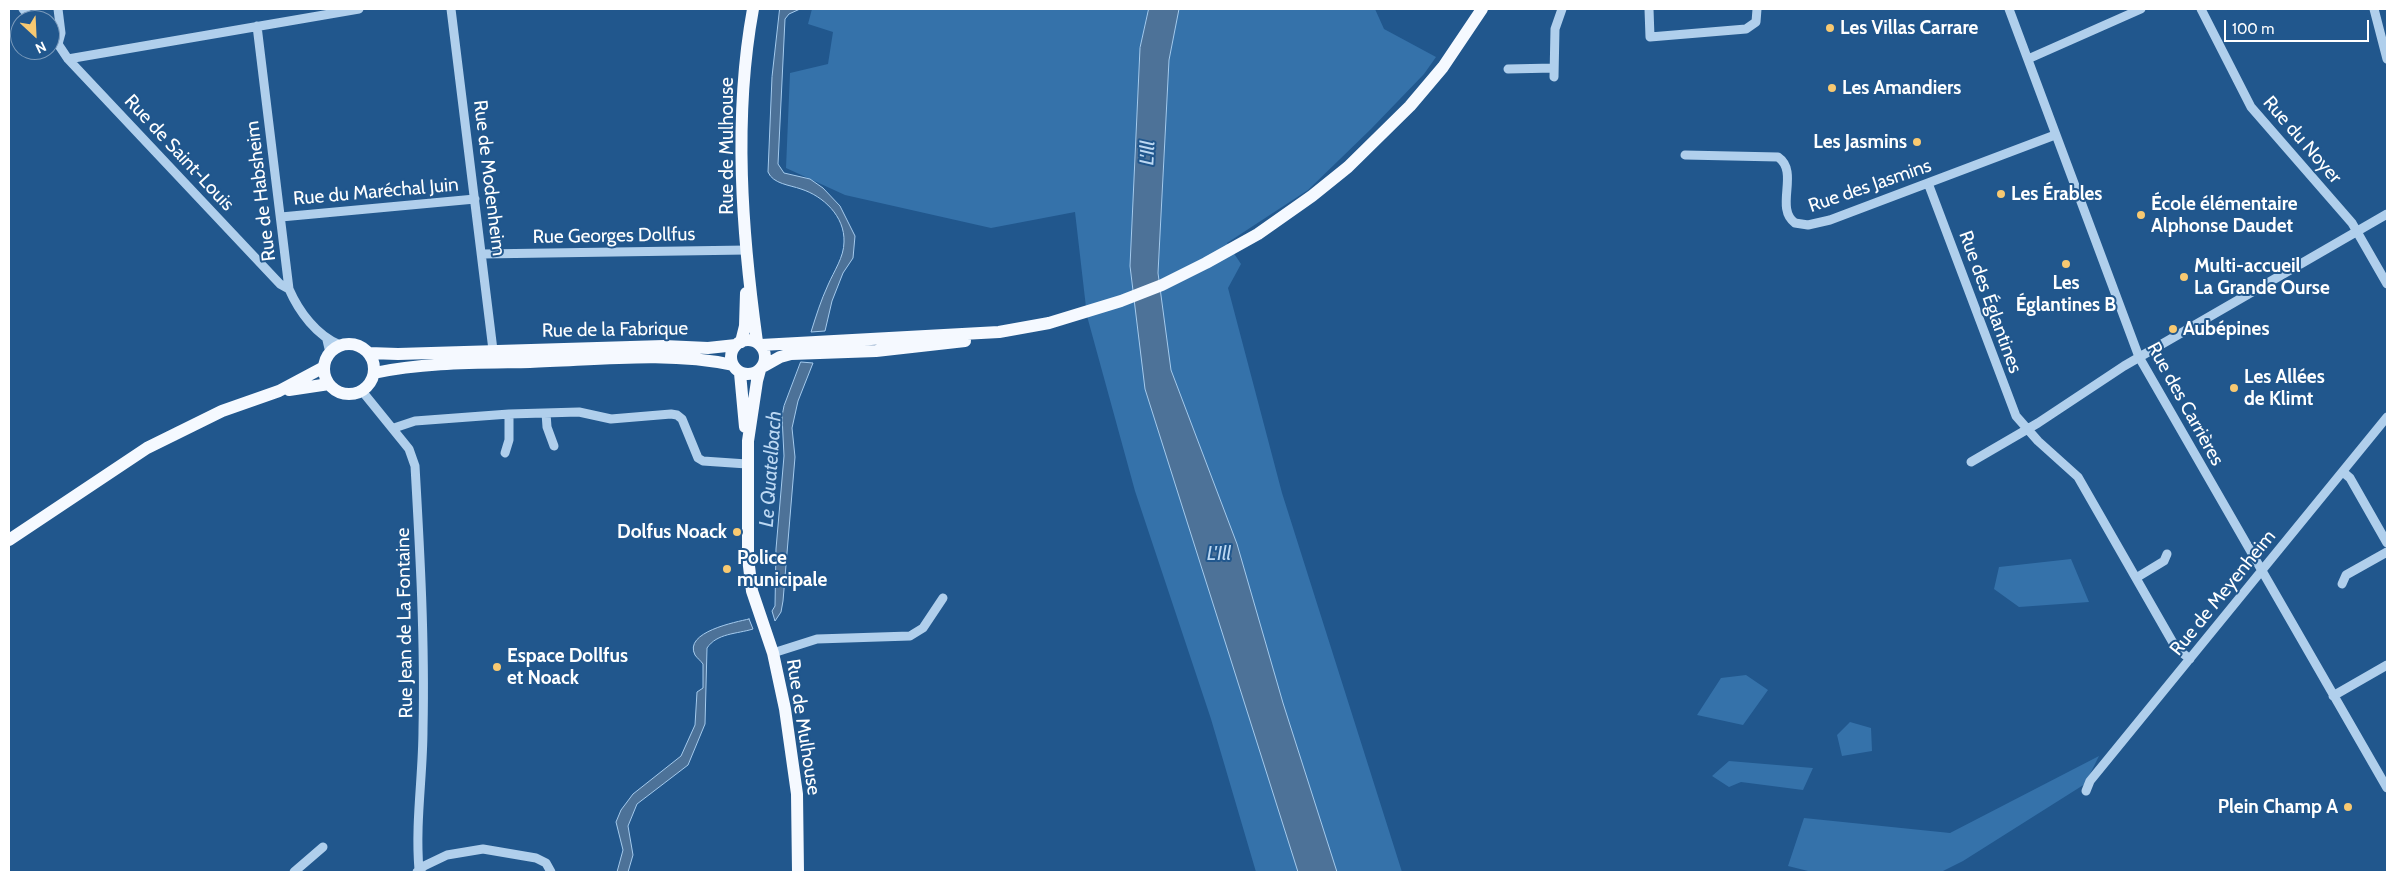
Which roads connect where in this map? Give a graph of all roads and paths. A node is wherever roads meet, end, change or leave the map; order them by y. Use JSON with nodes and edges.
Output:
{"nodes":[{"id":1,"x":359,"y":9,"type":"edge"},
{"id":2,"x":451,"y":9,"type":"edge"},
{"id":3,"x":753,"y":9,"type":"edge"},
{"id":4,"x":1482,"y":9,"type":"edge"},
{"id":5,"x":1562,"y":9,"type":"edge"},
{"id":6,"x":1649,"y":9,"type":"edge"},
{"id":7,"x":1757,"y":9,"type":"edge"},
{"id":8,"x":2010,"y":9,"type":"edge"},
{"id":9,"x":2141,"y":9,"type":"edge"},
{"id":10,"x":2201,"y":9,"type":"edge"},
{"id":11,"x":2374,"y":9,"type":"edge"},
{"id":12,"x":257,"y":26,"type":"junction"},
{"id":13,"x":60,"y":49,"type":"edge"},
{"id":14,"x":68,"y":59,"type":"junction"},
{"id":15,"x":2387,"y":59,"type":"edge"},
{"id":16,"x":2028,"y":60,"type":"junction"},
{"id":17,"x":1508,"y":69,"type":"dead end"},
{"id":18,"x":2055,"y":135,"type":"junction"},
{"id":19,"x":1685,"y":155,"type":"dead end"},
{"id":20,"x":1928,"y":183,"type":"junction"},
{"id":21,"x":475,"y":199,"type":"junction"},
{"id":22,"x":2387,"y":214,"type":"edge"},
{"id":23,"x":281,"y":217,"type":"junction"},
{"id":24,"x":2358,"y":233,"type":"junction"},
{"id":25,"x":747,"y":250,"type":"junction"},
{"id":26,"x":482,"y":254,"type":"junction"},
{"id":27,"x":748,"y":283,"type":"junction"},
{"id":28,"x":2387,"y":284,"type":"edge"},
{"id":29,"x":290,"y":289,"type":"junction"},
{"id":30,"x":739,"y":343,"type":"junction"},
{"id":31,"x":759,"y":344,"type":"junction"},
{"id":32,"x":332,"y":346,"type":"junction"},
{"id":33,"x":801,"y":348,"type":"junction"},
{"id":34,"x":369,"y":353,"type":"junction"},
{"id":35,"x":493,"y":356,"type":"junction"},
{"id":36,"x":2139,"y":357,"type":"junction"},
{"id":37,"x":324,"y":367,"type":"junction"},
{"id":38,"x":762,"y":368,"type":"junction"},
{"id":39,"x":736,"y":369,"type":"junction"},
{"id":40,"x":374,"y":373,"type":"junction"},
{"id":41,"x":329,"y":384,"type":"junction"},
{"id":42,"x":279,"y":391,"type":"junction"},
{"id":43,"x":362,"y":391,"type":"junction"},
{"id":44,"x":546,"y":413,"type":"junction"},
{"id":45,"x":509,"y":414,"type":"junction"},
{"id":46,"x":2387,"y":417,"type":"edge"},
{"id":47,"x":394,"y":428,"type":"junction"},
{"id":48,"x":2026,"y":429,"type":"junction"},
{"id":49,"x":748,"y":441,"type":"junction"},
{"id":50,"x":554,"y":446,"type":"dead end"},
{"id":51,"x":505,"y":453,"type":"dead end"},
{"id":52,"x":1971,"y":462,"type":"dead end"},
{"id":53,"x":747,"y":464,"type":"junction"},
{"id":54,"x":2343,"y":472,"type":"junction"},
{"id":55,"x":9,"y":540,"type":"edge"},
{"id":56,"x":2387,"y":543,"type":"edge"},
{"id":57,"x":2387,"y":552,"type":"edge"},
{"id":58,"x":2166,"y":554,"type":"dead end"},
{"id":59,"x":2261,"y":572,"type":"junction"},
{"id":60,"x":2136,"y":578,"type":"junction"},
{"id":61,"x":2342,"y":584,"type":"dead end"},
{"id":62,"x":944,"y":598,"type":"dead end"},
{"id":63,"x":773,"y":653,"type":"junction"},
{"id":64,"x":2190,"y":659,"type":"junction"},
{"id":65,"x":2387,"y":664,"type":"edge"},
{"id":66,"x":2333,"y":696,"type":"junction"},
{"id":67,"x":2387,"y":788,"type":"edge"},
{"id":68,"x":2086,"y":791,"type":"dead end"},
{"id":69,"x":323,"y":847,"type":"dead end"},
{"id":70,"x":418,"y":871,"type":"edge"},
{"id":71,"x":294,"y":872,"type":"edge"},
{"id":72,"x":551,"y":872,"type":"edge"},
{"id":73,"x":798,"y":872,"type":"edge"}],
"edges":[{"from":1,"to":12,"type":"street"},
{"from":2,"to":21,"type":"street","name":"Rue de Modenheim"},
{"from":3,"to":25,"type":"main road","name":"Rue de Mulhouse"},
{"from":4,"to":33,"type":"main road"},
{"from":5,"to":17,"type":"street"},
{"from":6,"to":7,"type":"street"},
{"from":8,"to":16,"type":"street","name":"Rue des Carrières"},
{"from":9,"to":16,"type":"street"},
{"from":10,"to":24,"type":"street","name":"Rue du Noyer"},
{"from":11,"to":15,"type":"street"},
{"from":12,"to":14,"type":"street"},
{"from":12,"to":23,"type":"street","name":"Rue de Habsheim"},
{"from":13,"to":14,"type":"street","name":"Rue de Saint-Louis"},
{"from":14,"to":29,"type":"street","name":"Rue de Saint-Louis"},
{"from":16,"to":18,"type":"street","name":"Rue des Carrières"},
{"from":18,"to":20,"type":"street","name":"Rue des Jasmins"},
{"from":18,"to":36,"type":"street","name":"Rue des Carrières"},
{"from":19,"to":20,"type":"street","name":"Rue des Jasmins"},
{"from":20,"to":48,"type":"street","name":"Rue des Églantines"},
{"from":21,"to":23,"type":"street","name":"Rue du Maréchal Juin"},
{"from":21,"to":26,"type":"street","name":"Rue de Modenheim"},
{"from":22,"to":24,"type":"street"},
{"from":23,"to":29,"type":"street","name":"Rue de Habsheim"},
{"from":24,"to":28,"type":"street","name":"Rue du Noyer"},
{"from":24,"to":36,"type":"street"},
{"from":25,"to":26,"type":"street","name":"Rue Georges Dollfus"},
{"from":25,"to":27,"type":"main road","name":"Rue de Mulhouse"},
{"from":26,"to":35,"type":"street","name":"Rue de Modenheim"},
{"from":27,"to":30,"type":"main road","name":"Rue de Mulhouse"},
{"from":27,"to":31,"type":"main road","name":"Rue de Mulhouse"},
{"from":29,"to":32,"type":"street","name":"Rue de Habsheim"},
{"from":30,"to":31,"type":"main road"},
{"from":30,"to":35,"type":"main road","name":"Rue de la Fabrique"},
{"from":30,"to":39,"type":"main road"},
{"from":31,"to":33,"type":"main road"},
{"from":31,"to":38,"type":"main road"},
{"from":32,"to":34,"type":"main road"},
{"from":32,"to":37,"type":"main road"},
{"from":33,"to":38,"type":"main road"},
{"from":34,"to":35,"type":"main road","name":"Rue de la Fabrique"},
{"from":34,"to":40,"type":"main road"},
{"from":35,"to":39,"type":"main road","name":"Rue de la Fabrique"},
{"from":35,"to":40,"type":"main road","name":"Rue de la Fabrique"},
{"from":36,"to":48,"type":"street"},
{"from":36,"to":59,"type":"street","name":"Rue des Carrières"},
{"from":37,"to":41,"type":"main road"},
{"from":37,"to":42,"type":"main road"},
{"from":38,"to":39,"type":"main road"},
{"from":38,"to":49,"type":"main road","name":"Rue de Mulhouse"},
{"from":39,"to":49,"type":"main road","name":"Rue de Mulhouse"},
{"from":40,"to":43,"type":"main road"},
{"from":41,"to":42,"type":"main road"},
{"from":41,"to":43,"type":"main road"},
{"from":42,"to":55,"type":"main road"},
{"from":43,"to":47,"type":"street","name":"Rue Jean de La Fontaine"},
{"from":44,"to":45,"type":"street"},
{"from":44,"to":50,"type":"street"},
{"from":44,"to":53,"type":"street"},
{"from":45,"to":47,"type":"street"},
{"from":45,"to":51,"type":"street"},
{"from":46,"to":54,"type":"street","name":"Rue de Meyenheim"},
{"from":47,"to":70,"type":"street","name":"Rue Jean de La Fontaine"},
{"from":48,"to":52,"type":"street"},
{"from":48,"to":60,"type":"street","name":"Rue des Églantines"},
{"from":49,"to":53,"type":"main road","name":"Rue de Mulhouse"},
{"from":53,"to":63,"type":"main road","name":"Rue de Mulhouse"},
{"from":54,"to":56,"type":"street"},
{"from":54,"to":59,"type":"street","name":"Rue de Meyenheim"},
{"from":57,"to":61,"type":"street"},
{"from":58,"to":60,"type":"street"},
{"from":59,"to":64,"type":"street","name":"Rue de Meyenheim"},
{"from":59,"to":66,"type":"street","name":"Rue des Carrières"},
{"from":60,"to":64,"type":"street","name":"Rue des Églantines"},
{"from":62,"to":63,"type":"street"},
{"from":63,"to":73,"type":"main road","name":"Rue de Mulhouse"},
{"from":64,"to":68,"type":"street","name":"Rue de Meyenheim"},
{"from":65,"to":66,"type":"street"},
{"from":66,"to":67,"type":"street","name":"Rue des Carrières"},
{"from":69,"to":71,"type":"street"},
{"from":70,"to":72,"type":"street"}]}
